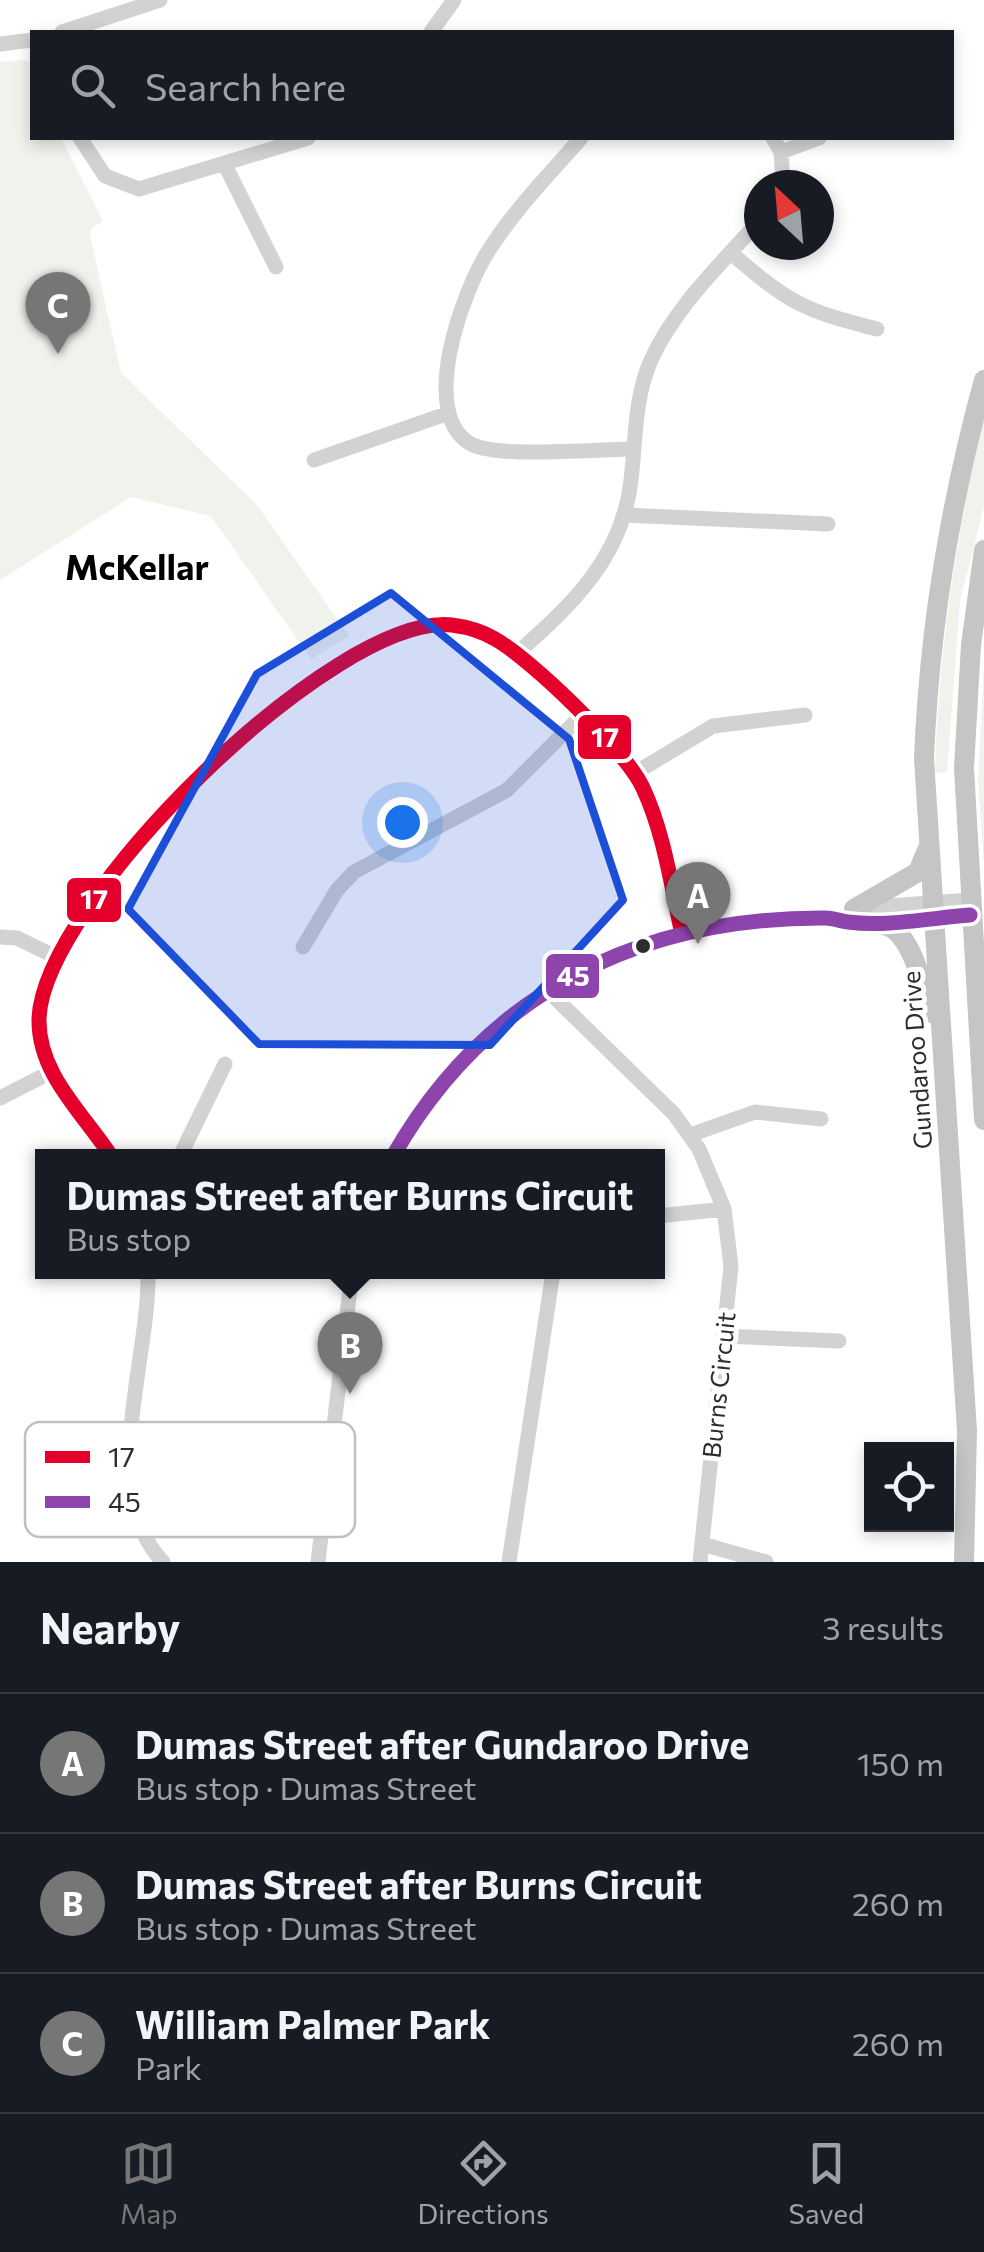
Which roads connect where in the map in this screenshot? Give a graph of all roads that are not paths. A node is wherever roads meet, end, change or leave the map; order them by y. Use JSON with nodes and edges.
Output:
{"nodes":[{"id":1,"x":160,"y":0,"type":"edge"},
{"id":2,"x":454,"y":0,"type":"edge"},
{"id":3,"x":68,"y":30,"type":"edge"},
{"id":4,"x":432,"y":30,"type":"edge"},
{"id":5,"x":30,"y":40,"type":"edge"},
{"id":6,"x":0,"y":44,"type":"edge"},
{"id":7,"x":81,"y":140,"type":"edge"},
{"id":8,"x":302,"y":140,"type":"edge"},
{"id":9,"x":579,"y":140,"type":"edge"},
{"id":10,"x":807,"y":140,"type":"edge"},
{"id":11,"x":777,"y":145,"type":"edge"},
{"id":12,"x":225,"y":164,"type":"junction"},
{"id":13,"x":781,"y":170,"type":"edge"},
{"id":14,"x":744,"y":238,"type":"edge"},
{"id":15,"x":731,"y":252,"type":"junction"},
{"id":16,"x":276,"y":267,"type":"dead end"},
{"id":17,"x":877,"y":329,"type":"dead end"},
{"id":18,"x":984,"y":380,"type":"edge"},
{"id":19,"x":446,"y":414,"type":"junction"},
{"id":20,"x":634,"y":449,"type":"junction"},
{"id":21,"x":314,"y":460,"type":"dead end"},
{"id":22,"x":624,"y":515,"type":"junction"},
{"id":23,"x":828,"y":524,"type":"dead end"},
{"id":24,"x":984,"y":550,"type":"edge"},
{"id":25,"x":516,"y":654,"type":"junction"},
{"id":26,"x":805,"y":714,"type":"dead end"},
{"id":27,"x":581,"y":716,"type":"junction"},
{"id":28,"x":635,"y":773,"type":"junction"},
{"id":29,"x":929,"y":843,"type":"junction"},
{"id":30,"x":969,"y":907,"type":"junction"},
{"id":31,"x":933,"y":910,"type":"junction"},
{"id":32,"x":861,"y":915,"type":"junction"},
{"id":33,"x":682,"y":934,"type":"junction"},
{"id":34,"x":0,"y":937,"type":"edge"},
{"id":35,"x":303,"y":947,"type":"dead end"},
{"id":36,"x":58,"y":958,"type":"junction"},
{"id":37,"x":547,"y":990,"type":"junction"},
{"id":38,"x":940,"y":1048,"type":"junction"},
{"id":39,"x":225,"y":1064,"type":"dead end"},
{"id":40,"x":51,"y":1072,"type":"junction"},
{"id":41,"x":0,"y":1098,"type":"edge"},
{"id":42,"x":821,"y":1119,"type":"dead end"},
{"id":43,"x":984,"y":1120,"type":"edge"},
{"id":44,"x":690,"y":1135,"type":"junction"},
{"id":45,"x":106,"y":1149,"type":"edge"},
{"id":46,"x":183,"y":1149,"type":"edge"},
{"id":47,"x":397,"y":1149,"type":"edge"},
{"id":48,"x":724,"y":1209,"type":"junction"},
{"id":49,"x":665,"y":1215,"type":"edge"},
{"id":50,"x":147,"y":1279,"type":"edge"},
{"id":51,"x":351,"y":1279,"type":"edge"},
{"id":52,"x":552,"y":1279,"type":"edge"},
{"id":53,"x":724,"y":1336,"type":"junction"},
{"id":54,"x":838,"y":1341,"type":"dead end"},
{"id":55,"x":135,"y":1422,"type":"edge"},
{"id":56,"x":334,"y":1422,"type":"edge"},
{"id":57,"x":321,"y":1537,"type":"edge"},
{"id":58,"x":702,"y":1544,"type":"junction"},
{"id":59,"x":318,"y":1562,"type":"edge"},
{"id":60,"x":509,"y":1562,"type":"edge"},
{"id":61,"x":700,"y":1562,"type":"edge"},
{"id":62,"x":766,"y":1562,"type":"edge"},
{"id":63,"x":964,"y":1562,"type":"edge"}],
"edges":[{"from":1,"to":3,"type":"street"},
{"from":2,"to":4,"type":"street"},
{"from":5,"to":6,"type":"street"},
{"from":7,"to":12,"type":"street"},
{"from":8,"to":12,"type":"street"},
{"from":9,"to":19,"type":"street"},
{"from":10,"to":11,"type":"street"},
{"from":11,"to":13,"type":"street"},
{"from":12,"to":16,"type":"street"},
{"from":14,"to":15,"type":"street"},
{"from":15,"to":17,"type":"street"},
{"from":15,"to":20,"type":"street"},
{"from":18,"to":29,"type":"main road","name":"Gundaroo Drive"},
{"from":19,"to":20,"type":"street"},
{"from":19,"to":21,"type":"street"},
{"from":20,"to":22,"type":"street"},
{"from":22,"to":23,"type":"street"},
{"from":22,"to":25,"type":"street"},
{"from":24,"to":30,"type":"main road"},
{"from":25,"to":27,"type":"street"},
{"from":25,"to":36,"type":"street"},
{"from":26,"to":28,"type":"street"},
{"from":27,"to":28,"type":"street"},
{"from":27,"to":35,"type":"street"},
{"from":28,"to":33,"type":"street"},
{"from":29,"to":31,"type":"main road","name":"Gundaroo Drive"},
{"from":29,"to":32,"type":"main road"},
{"from":30,"to":31,"type":"street"},
{"from":30,"to":43,"type":"main road"},
{"from":31,"to":32,"type":"street"},
{"from":31,"to":38,"type":"main road","name":"Gundaroo Drive"},
{"from":32,"to":33,"type":"street"},
{"from":32,"to":38,"type":"main road"},
{"from":33,"to":37,"type":"street"},
{"from":34,"to":36,"type":"street"},
{"from":36,"to":40,"type":"street"},
{"from":37,"to":44,"type":"street","name":"Burns Circuit"},
{"from":37,"to":47,"type":"street"},
{"from":38,"to":63,"type":"main road","name":"Gundaroo Drive"},
{"from":39,"to":46,"type":"street"},
{"from":40,"to":41,"type":"street"},
{"from":40,"to":45,"type":"street"},
{"from":42,"to":44,"type":"street"},
{"from":44,"to":48,"type":"street","name":"Burns Circuit"},
{"from":48,"to":49,"type":"street"},
{"from":48,"to":53,"type":"street","name":"Burns Circuit"},
{"from":50,"to":55,"type":"street"},
{"from":51,"to":56,"type":"street"},
{"from":52,"to":60,"type":"street"},
{"from":53,"to":54,"type":"street"},
{"from":53,"to":58,"type":"street","name":"Burns Circuit"},
{"from":57,"to":59,"type":"street"},
{"from":58,"to":61,"type":"street","name":"Burns Circuit"},
{"from":58,"to":62,"type":"street"}]}
